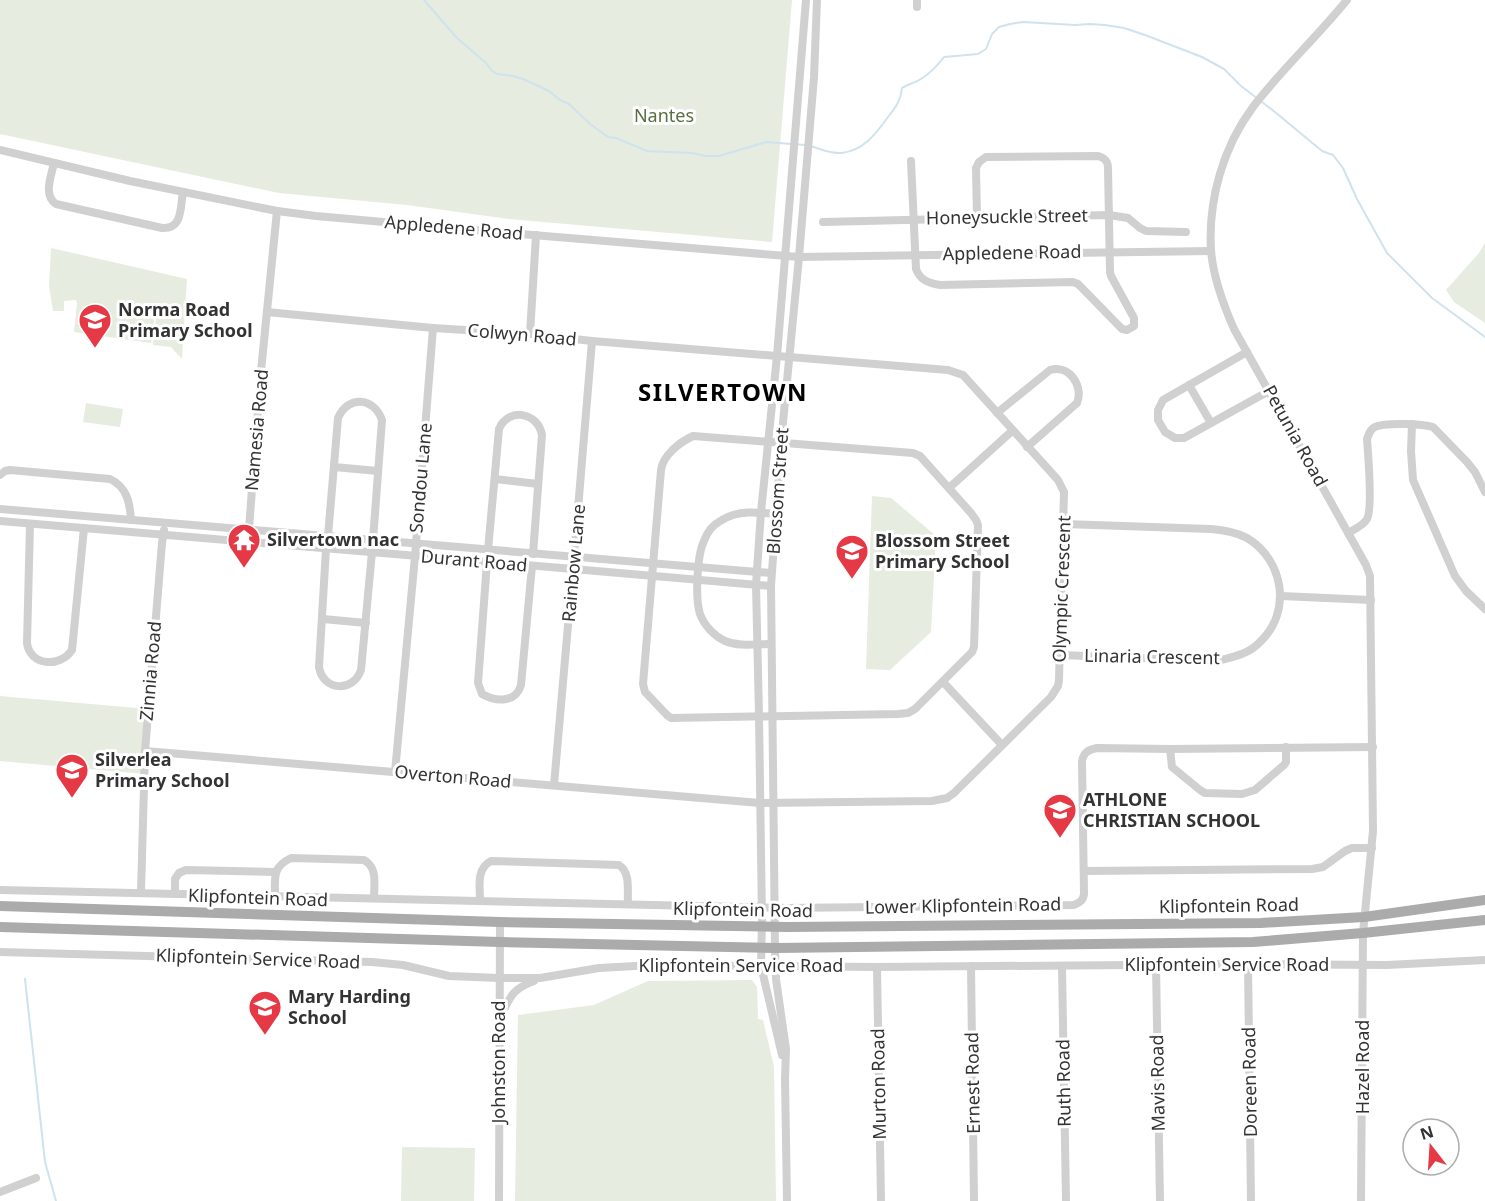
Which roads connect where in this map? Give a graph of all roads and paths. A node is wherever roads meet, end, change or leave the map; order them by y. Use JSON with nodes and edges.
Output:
{"nodes":[{"id":1,"x":806,"y":0,"type":"edge"},
{"id":2,"x":817,"y":0,"type":"edge"},
{"id":3,"x":1347,"y":0,"type":"edge"},
{"id":4,"x":799,"y":76,"type":"junction"},
{"id":5,"x":814,"y":77,"type":"junction"},
{"id":6,"x":0,"y":150,"type":"edge"},
{"id":7,"x":911,"y":161,"type":"dead end"},
{"id":8,"x":54,"y":163,"type":"junction"},
{"id":9,"x":183,"y":192,"type":"junction"},
{"id":10,"x":276,"y":211,"type":"junction"},
{"id":11,"x":1109,"y":215,"type":"junction"},
{"id":12,"x":977,"y":218,"type":"junction"},
{"id":13,"x":913,"y":219,"type":"junction"},
{"id":14,"x":823,"y":222,"type":"dead end"},
{"id":15,"x":1186,"y":232,"type":"dead end"},
{"id":16,"x":536,"y":235,"type":"junction"},
{"id":17,"x":1211,"y":251,"type":"junction"},
{"id":18,"x":1109,"y":252,"type":"junction"},
{"id":19,"x":914,"y":254,"type":"junction"},
{"id":20,"x":785,"y":256,"type":"junction"},
{"id":21,"x":799,"y":256,"type":"junction"},
{"id":22,"x":267,"y":312,"type":"junction"},
{"id":23,"x":433,"y":328,"type":"junction"},
{"id":24,"x":530,"y":334,"type":"junction"},
{"id":25,"x":591,"y":341,"type":"junction"},
{"id":26,"x":1247,"y":352,"type":"junction"},
{"id":27,"x":777,"y":356,"type":"junction"},
{"id":28,"x":789,"y":358,"type":"junction"},
{"id":29,"x":1190,"y":385,"type":"junction"},
{"id":30,"x":1269,"y":391,"type":"junction"},
{"id":31,"x":997,"y":413,"type":"junction"},
{"id":32,"x":1211,"y":423,"type":"junction"},
{"id":33,"x":1412,"y":424,"type":"junction"},
{"id":34,"x":1012,"y":431,"type":"junction"},
{"id":35,"x":768,"y":442,"type":"junction"},
{"id":36,"x":781,"y":443,"type":"junction"},
{"id":37,"x":1027,"y":447,"type":"junction"},
{"id":38,"x":334,"y":467,"type":"junction"},
{"id":39,"x":378,"y":471,"type":"junction"},
{"id":40,"x":0,"y":475,"type":"edge"},
{"id":41,"x":495,"y":479,"type":"junction"},
{"id":42,"x":538,"y":484,"type":"junction"},
{"id":43,"x":949,"y":488,"type":"junction"},
{"id":44,"x":1485,"y":492,"type":"edge"},
{"id":45,"x":0,"y":509,"type":"edge"},
{"id":46,"x":761,"y":512,"type":"junction"},
{"id":47,"x":58,"y":514,"type":"junction"},
{"id":48,"x":776,"y":514,"type":"junction"},
{"id":49,"x":131,"y":520,"type":"junction"},
{"id":50,"x":0,"y":521,"type":"edge"},
{"id":51,"x":165,"y":523,"type":"junction"},
{"id":52,"x":30,"y":524,"type":"junction"},
{"id":53,"x":1064,"y":524,"type":"junction"},
{"id":54,"x":57,"y":526,"type":"junction"},
{"id":55,"x":84,"y":528,"type":"junction"},
{"id":56,"x":249,"y":530,"type":"junction"},
{"id":57,"x":1348,"y":533,"type":"junction"},
{"id":58,"x":163,"y":535,"type":"junction"},
{"id":59,"x":328,"y":536,"type":"junction"},
{"id":60,"x":373,"y":540,"type":"junction"},
{"id":61,"x":248,"y":542,"type":"junction"},
{"id":62,"x":416,"y":544,"type":"junction"},
{"id":63,"x":326,"y":549,"type":"junction"},
{"id":64,"x":488,"y":550,"type":"junction"},
{"id":65,"x":372,"y":552,"type":"junction"},
{"id":66,"x":533,"y":554,"type":"junction"},
{"id":67,"x":415,"y":556,"type":"junction"},
{"id":68,"x":574,"y":557,"type":"junction"},
{"id":69,"x":487,"y":562,"type":"junction"},
{"id":70,"x":653,"y":564,"type":"junction"},
{"id":71,"x":532,"y":566,"type":"junction"},
{"id":72,"x":699,"y":567,"type":"junction"},
{"id":73,"x":573,"y":568,"type":"junction"},
{"id":74,"x":756,"y":572,"type":"junction"},
{"id":75,"x":771,"y":573,"type":"junction"},
{"id":76,"x":652,"y":576,"type":"junction"},
{"id":77,"x":698,"y":579,"type":"junction"},
{"id":78,"x":756,"y":585,"type":"junction"},
{"id":79,"x":771,"y":586,"type":"junction"},
{"id":80,"x":1281,"y":596,"type":"junction"},
{"id":81,"x":1371,"y":600,"type":"junction"},
{"id":82,"x":1485,"y":609,"type":"edge"},
{"id":83,"x":323,"y":619,"type":"junction"},
{"id":84,"x":366,"y":623,"type":"junction"},
{"id":85,"x":757,"y":644,"type":"junction"},
{"id":86,"x":771,"y":644,"type":"junction"},
{"id":87,"x":1060,"y":655,"type":"junction"},
{"id":88,"x":943,"y":682,"type":"junction"},
{"id":89,"x":759,"y":716,"type":"junction"},
{"id":90,"x":772,"y":716,"type":"junction"},
{"id":91,"x":1002,"y":745,"type":"junction"},
{"id":92,"x":1286,"y":747,"type":"junction"},
{"id":93,"x":1372,"y":747,"type":"junction"},
{"id":94,"x":1170,"y":749,"type":"junction"},
{"id":95,"x":146,"y":751,"type":"junction"},
{"id":96,"x":395,"y":772,"type":"junction"},
{"id":97,"x":554,"y":785,"type":"junction"},
{"id":98,"x":760,"y":803,"type":"junction"},
{"id":99,"x":774,"y":803,"type":"junction"},
{"id":100,"x":1372,"y":848,"type":"junction"},
{"id":101,"x":1084,"y":871,"type":"junction"},
{"id":102,"x":275,"y":872,"type":"junction"},
{"id":103,"x":0,"y":890,"type":"edge"},
{"id":104,"x":141,"y":892,"type":"junction"},
{"id":105,"x":175,"y":894,"type":"junction"},
{"id":106,"x":275,"y":896,"type":"junction"},
{"id":107,"x":374,"y":898,"type":"junction"},
{"id":108,"x":1485,"y":900,"type":"edge"},
{"id":109,"x":480,"y":901,"type":"junction"},
{"id":110,"x":628,"y":904,"type":"junction"},
{"id":111,"x":0,"y":906,"type":"edge"},
{"id":112,"x":761,"y":906,"type":"junction"},
{"id":113,"x":775,"y":906,"type":"junction"},
{"id":114,"x":1364,"y":917,"type":"junction"},
{"id":115,"x":1485,"y":920,"type":"edge"},
{"id":116,"x":500,"y":922,"type":"junction"},
{"id":117,"x":0,"y":927,"type":"edge"},
{"id":118,"x":762,"y":927,"type":"junction"},
{"id":119,"x":775,"y":927,"type":"junction"},
{"id":120,"x":1363,"y":933,"type":"junction"},
{"id":121,"x":500,"y":942,"type":"junction"},
{"id":122,"x":761,"y":947,"type":"junction"},
{"id":123,"x":775,"y":948,"type":"junction"},
{"id":124,"x":0,"y":952,"type":"edge"},
{"id":125,"x":1485,"y":960,"type":"edge"},
{"id":126,"x":1248,"y":964,"type":"junction"},
{"id":127,"x":1363,"y":964,"type":"junction"},
{"id":128,"x":1156,"y":965,"type":"junction"},
{"id":129,"x":761,"y":966,"type":"junction"},
{"id":130,"x":776,"y":966,"type":"junction"},
{"id":131,"x":971,"y":966,"type":"junction"},
{"id":132,"x":1062,"y":966,"type":"junction"},
{"id":133,"x":877,"y":967,"type":"junction"},
{"id":134,"x":499,"y":978,"type":"junction"},
{"id":135,"x":540,"y":978,"type":"junction"},
{"id":136,"x":499,"y":1021,"type":"junction"},
{"id":137,"x":785,"y":1079,"type":"junction"},
{"id":138,"x":36,"y":1178,"type":"dead end"},
{"id":139,"x":0,"y":1192,"type":"edge"},
{"id":140,"x":499,"y":1201,"type":"edge"},
{"id":141,"x":788,"y":1201,"type":"edge"},
{"id":142,"x":881,"y":1201,"type":"edge"},
{"id":143,"x":974,"y":1201,"type":"edge"},
{"id":144,"x":1066,"y":1201,"type":"edge"},
{"id":145,"x":1160,"y":1201,"type":"edge"},
{"id":146,"x":1251,"y":1201,"type":"edge"},
{"id":147,"x":1361,"y":1201,"type":"edge"}],
"edges":[{"from":1,"to":4,"type":"street","name":"Blossom Street"},
{"from":2,"to":5,"type":"street","name":"Blossom Street"},
{"from":3,"to":17,"type":"street","name":"Petunia Road"},
{"from":4,"to":5,"type":"street"},
{"from":4,"to":20,"type":"street","name":"Blossom Street"},
{"from":5,"to":21,"type":"street","name":"Blossom Street"},
{"from":6,"to":8,"type":"street","name":"Appledene Road"},
{"from":7,"to":13,"type":"street"},
{"from":8,"to":9,"type":"street","name":"Appledene Road"},
{"from":8,"to":9,"type":"street"},
{"from":9,"to":10,"type":"street","name":"Appledene Road"},
{"from":10,"to":16,"type":"street","name":"Appledene Road"},
{"from":10,"to":22,"type":"street","name":"Namesia Road"},
{"from":11,"to":12,"type":"street","name":"Honeysuckle Street"},
{"from":11,"to":12,"type":"street"},
{"from":11,"to":15,"type":"street","name":"Honeysuckle Street"},
{"from":11,"to":18,"type":"street"},
{"from":12,"to":13,"type":"street","name":"Honeysuckle Street"},
{"from":13,"to":14,"type":"street","name":"Honeysuckle Street"},
{"from":13,"to":19,"type":"street"},
{"from":16,"to":20,"type":"street","name":"Appledene Road"},
{"from":16,"to":24,"type":"street"},
{"from":17,"to":18,"type":"street","name":"Appledene Road"},
{"from":17,"to":26,"type":"street","name":"Petunia Road"},
{"from":18,"to":19,"type":"street","name":"Appledene Road"},
{"from":18,"to":19,"type":"street","name":"Appledene Road"},
{"from":19,"to":21,"type":"street","name":"Appledene Road"},
{"from":20,"to":21,"type":"street","name":"Appledene Road"},
{"from":20,"to":27,"type":"street","name":"Blossom Street"},
{"from":21,"to":28,"type":"street","name":"Blossom Street"},
{"from":22,"to":23,"type":"street","name":"Colwyn Road"},
{"from":22,"to":56,"type":"street","name":"Namesia Road"},
{"from":23,"to":24,"type":"street","name":"Colwyn Road"},
{"from":23,"to":62,"type":"street","name":"Sondou Lane"},
{"from":24,"to":25,"type":"street","name":"Colwyn Road"},
{"from":25,"to":27,"type":"street","name":"Colwyn Road"},
{"from":25,"to":68,"type":"street","name":"Rainbow Lane"},
{"from":26,"to":29,"type":"street"},
{"from":26,"to":30,"type":"street","name":"Petunia Road"},
{"from":27,"to":28,"type":"street","name":"Colwyn Road"},
{"from":27,"to":35,"type":"street","name":"Blossom Street"},
{"from":28,"to":31,"type":"street","name":"Olympic Crescent"},
{"from":28,"to":36,"type":"street","name":"Blossom Street"},
{"from":29,"to":32,"type":"street"},
{"from":29,"to":32,"type":"street"},
{"from":30,"to":32,"type":"street"},
{"from":30,"to":57,"type":"street","name":"Petunia Road"},
{"from":31,"to":34,"type":"street","name":"Olympic Crescent"},
{"from":31,"to":37,"type":"street"},
{"from":33,"to":44,"type":"street"},
{"from":33,"to":57,"type":"street"},
{"from":33,"to":82,"type":"street"},
{"from":34,"to":37,"type":"street","name":"Olympic Crescent"},
{"from":34,"to":43,"type":"street"},
{"from":35,"to":36,"type":"street"},
{"from":35,"to":46,"type":"street","name":"Blossom Street"},
{"from":35,"to":70,"type":"street"},
{"from":36,"to":43,"type":"street"},
{"from":36,"to":48,"type":"street","name":"Blossom Street"},
{"from":37,"to":53,"type":"street","name":"Olympic Crescent"},
{"from":38,"to":39,"type":"street"},
{"from":38,"to":39,"type":"street"},
{"from":38,"to":59,"type":"street"},
{"from":39,"to":60,"type":"street"},
{"from":40,"to":49,"type":"street"},
{"from":41,"to":42,"type":"street"},
{"from":41,"to":42,"type":"street"},
{"from":41,"to":64,"type":"street"},
{"from":42,"to":66,"type":"street"},
{"from":43,"to":88,"type":"street"},
{"from":45,"to":47,"type":"street","name":"Durant Road"},
{"from":46,"to":48,"type":"street"},
{"from":46,"to":72,"type":"street"},
{"from":46,"to":74,"type":"street","name":"Blossom Street"},
{"from":47,"to":49,"type":"street","name":"Durant Road"},
{"from":47,"to":54,"type":"street"},
{"from":48,"to":75,"type":"street","name":"Blossom Street"},
{"from":49,"to":51,"type":"street","name":"Durant Road"},
{"from":50,"to":52,"type":"street","name":"Durant Road"},
{"from":51,"to":56,"type":"street","name":"Durant Road"},
{"from":51,"to":58,"type":"street","name":"Zinnia Road"},
{"from":52,"to":54,"type":"street","name":"Durant Road"},
{"from":52,"to":55,"type":"street"},
{"from":53,"to":80,"type":"street"},
{"from":53,"to":87,"type":"street","name":"Olympic Crescent"},
{"from":54,"to":55,"type":"street","name":"Durant Road"},
{"from":55,"to":58,"type":"street","name":"Durant Road"},
{"from":56,"to":59,"type":"street","name":"Durant Road"},
{"from":56,"to":61,"type":"street","name":"Namesia Road"},
{"from":57,"to":81,"type":"street","name":"Petunia Road"},
{"from":58,"to":61,"type":"street","name":"Durant Road"},
{"from":58,"to":95,"type":"street","name":"Zinnia Road"},
{"from":59,"to":60,"type":"street","name":"Durant Road"},
{"from":60,"to":62,"type":"street","name":"Durant Road"},
{"from":61,"to":63,"type":"street","name":"Durant Road"},
{"from":62,"to":64,"type":"street","name":"Durant Road"},
{"from":62,"to":67,"type":"street","name":"Sondou Lane"},
{"from":63,"to":65,"type":"street","name":"Durant Road"},
{"from":63,"to":83,"type":"street"},
{"from":64,"to":66,"type":"street","name":"Durant Road"},
{"from":65,"to":67,"type":"street","name":"Durant Road"},
{"from":65,"to":84,"type":"street"},
{"from":66,"to":68,"type":"street","name":"Durant Road"},
{"from":67,"to":69,"type":"street","name":"Durant Road"},
{"from":67,"to":96,"type":"street","name":"Sondou Lane"},
{"from":68,"to":70,"type":"street","name":"Durant Road"},
{"from":68,"to":73,"type":"street","name":"Rainbow Lane"},
{"from":69,"to":71,"type":"street","name":"Durant Road"},
{"from":69,"to":71,"type":"street"},
{"from":70,"to":72,"type":"street","name":"Durant Road"},
{"from":70,"to":76,"type":"street"},
{"from":71,"to":73,"type":"street","name":"Durant Road"},
{"from":72,"to":74,"type":"street","name":"Durant Road"},
{"from":72,"to":77,"type":"street"},
{"from":73,"to":76,"type":"street","name":"Durant Road"},
{"from":73,"to":97,"type":"street","name":"Rainbow Lane"},
{"from":74,"to":75,"type":"street","name":"Durant Road"},
{"from":74,"to":78,"type":"street","name":"Blossom Street"},
{"from":75,"to":79,"type":"street","name":"Blossom Street"},
{"from":76,"to":77,"type":"street","name":"Durant Road"},
{"from":76,"to":89,"type":"street"},
{"from":77,"to":78,"type":"street","name":"Durant Road"},
{"from":77,"to":85,"type":"street"},
{"from":78,"to":79,"type":"street","name":"Durant Road"},
{"from":78,"to":85,"type":"street","name":"Blossom Street"},
{"from":79,"to":86,"type":"street","name":"Blossom Street"},
{"from":80,"to":81,"type":"street"},
{"from":80,"to":87,"type":"street","name":"Linaria Crescent"},
{"from":81,"to":93,"type":"street","name":"Petunia Road"},
{"from":83,"to":84,"type":"street"},
{"from":83,"to":84,"type":"street"},
{"from":85,"to":86,"type":"street"},
{"from":85,"to":89,"type":"street","name":"Blossom Street"},
{"from":86,"to":90,"type":"street","name":"Blossom Street"},
{"from":87,"to":91,"type":"street","name":"Olympic Crescent"},
{"from":88,"to":90,"type":"street"},
{"from":88,"to":91,"type":"street"},
{"from":89,"to":90,"type":"street"},
{"from":89,"to":98,"type":"street","name":"Blossom Street"},
{"from":90,"to":99,"type":"street","name":"Blossom Street"},
{"from":91,"to":99,"type":"street","name":"Olympic Crescent"},
{"from":92,"to":93,"type":"street"},
{"from":92,"to":94,"type":"street"},
{"from":92,"to":94,"type":"street"},
{"from":93,"to":100,"type":"street","name":"Petunia Road"},
{"from":94,"to":101,"type":"street"},
{"from":95,"to":96,"type":"street","name":"Overton Road"},
{"from":95,"to":104,"type":"street","name":"Zinnia Road"},
{"from":96,"to":97,"type":"street","name":"Overton Road"},
{"from":97,"to":98,"type":"street","name":"Overton Road"},
{"from":98,"to":99,"type":"street","name":"Olympic Crescent"},
{"from":98,"to":112,"type":"street","name":"Blossom Street"},
{"from":99,"to":113,"type":"street","name":"Blossom Street"},
{"from":100,"to":101,"type":"street"},
{"from":100,"to":114,"type":"street","name":"Petunia Road"},
{"from":101,"to":113,"type":"street","name":"Lower Klipfontein Road"},
{"from":102,"to":105,"type":"street"},
{"from":102,"to":106,"type":"street"},
{"from":102,"to":107,"type":"street"},
{"from":103,"to":104,"type":"street","name":"Lower Klipfontein Road"},
{"from":104,"to":105,"type":"street","name":"Lower Klipfontein Road"},
{"from":105,"to":106,"type":"street","name":"Lower Klipfontein Road"},
{"from":106,"to":107,"type":"street","name":"Lower Klipfontein Road"},
{"from":107,"to":109,"type":"street","name":"Lower Klipfontein Road"},
{"from":108,"to":114,"type":"main road","name":"Klipfontein Road"},
{"from":109,"to":110,"type":"street","name":"Lower Klipfontein Road"},
{"from":109,"to":110,"type":"street"},
{"from":110,"to":112,"type":"street","name":"Lower Klipfontein Road"},
{"from":111,"to":116,"type":"main road","name":"Klipfontein Road"},
{"from":112,"to":113,"type":"street","name":"Lower Klipfontein Road"},
{"from":112,"to":118,"type":"street","name":"Blossom Street"},
{"from":113,"to":119,"type":"street","name":"Blossom Street"},
{"from":114,"to":119,"type":"main road","name":"Klipfontein Road"},
{"from":114,"to":120,"type":"street","name":"Petunia Road"},
{"from":115,"to":120,"type":"main road","name":"Klipfontein Road"},
{"from":116,"to":118,"type":"main road","name":"Klipfontein Road"},
{"from":116,"to":121,"type":"street","name":"Johnston Road"},
{"from":117,"to":121,"type":"main road","name":"Klipfontein Road"},
{"from":118,"to":119,"type":"main road","name":"Klipfontein Road"},
{"from":118,"to":122,"type":"street","name":"Blossom Street"},
{"from":119,"to":123,"type":"street","name":"Blossom Street"},
{"from":120,"to":123,"type":"main road","name":"Klipfontein Road"},
{"from":120,"to":127,"type":"street","name":"Hazel Road"},
{"from":121,"to":122,"type":"main road","name":"Klipfontein Road"},
{"from":121,"to":134,"type":"street","name":"Johnston Road"},
{"from":122,"to":123,"type":"main road","name":"Klipfontein Road"},
{"from":122,"to":129,"type":"street","name":"Blossom Street"},
{"from":123,"to":130,"type":"street","name":"Blossom Street"},
{"from":124,"to":134,"type":"street","name":"Klipfontein Service Road"},
{"from":125,"to":127,"type":"street","name":"Klipfontein Service Road"},
{"from":126,"to":127,"type":"street","name":"Klipfontein Service Road"},
{"from":126,"to":128,"type":"street","name":"Klipfontein Service Road"},
{"from":126,"to":146,"type":"street","name":"Doreen Road"},
{"from":127,"to":147,"type":"street","name":"Hazel Road"},
{"from":128,"to":132,"type":"street","name":"Klipfontein Service Road"},
{"from":128,"to":145,"type":"street","name":"Mavis Road"},
{"from":129,"to":130,"type":"street","name":"Klipfontein Service Road"},
{"from":129,"to":135,"type":"street","name":"Klipfontein Service Road"},
{"from":129,"to":137,"type":"street","name":"Blossom Street"},
{"from":130,"to":133,"type":"street","name":"Klipfontein Service Road"},
{"from":130,"to":137,"type":"street","name":"Blossom Street"},
{"from":131,"to":132,"type":"street","name":"Klipfontein Service Road"},
{"from":131,"to":133,"type":"street","name":"Klipfontein Service Road"},
{"from":131,"to":143,"type":"street","name":"Ernest Road"},
{"from":132,"to":144,"type":"street","name":"Ruth Road"},
{"from":133,"to":142,"type":"street","name":"Murton Road"},
{"from":134,"to":135,"type":"street","name":"Klipfontein Service Road"},
{"from":134,"to":136,"type":"street","name":"Johnston Road"},
{"from":135,"to":136,"type":"street"},
{"from":136,"to":140,"type":"street","name":"Johnston Road"},
{"from":137,"to":141,"type":"street"},
{"from":138,"to":139,"type":"street"}]}
